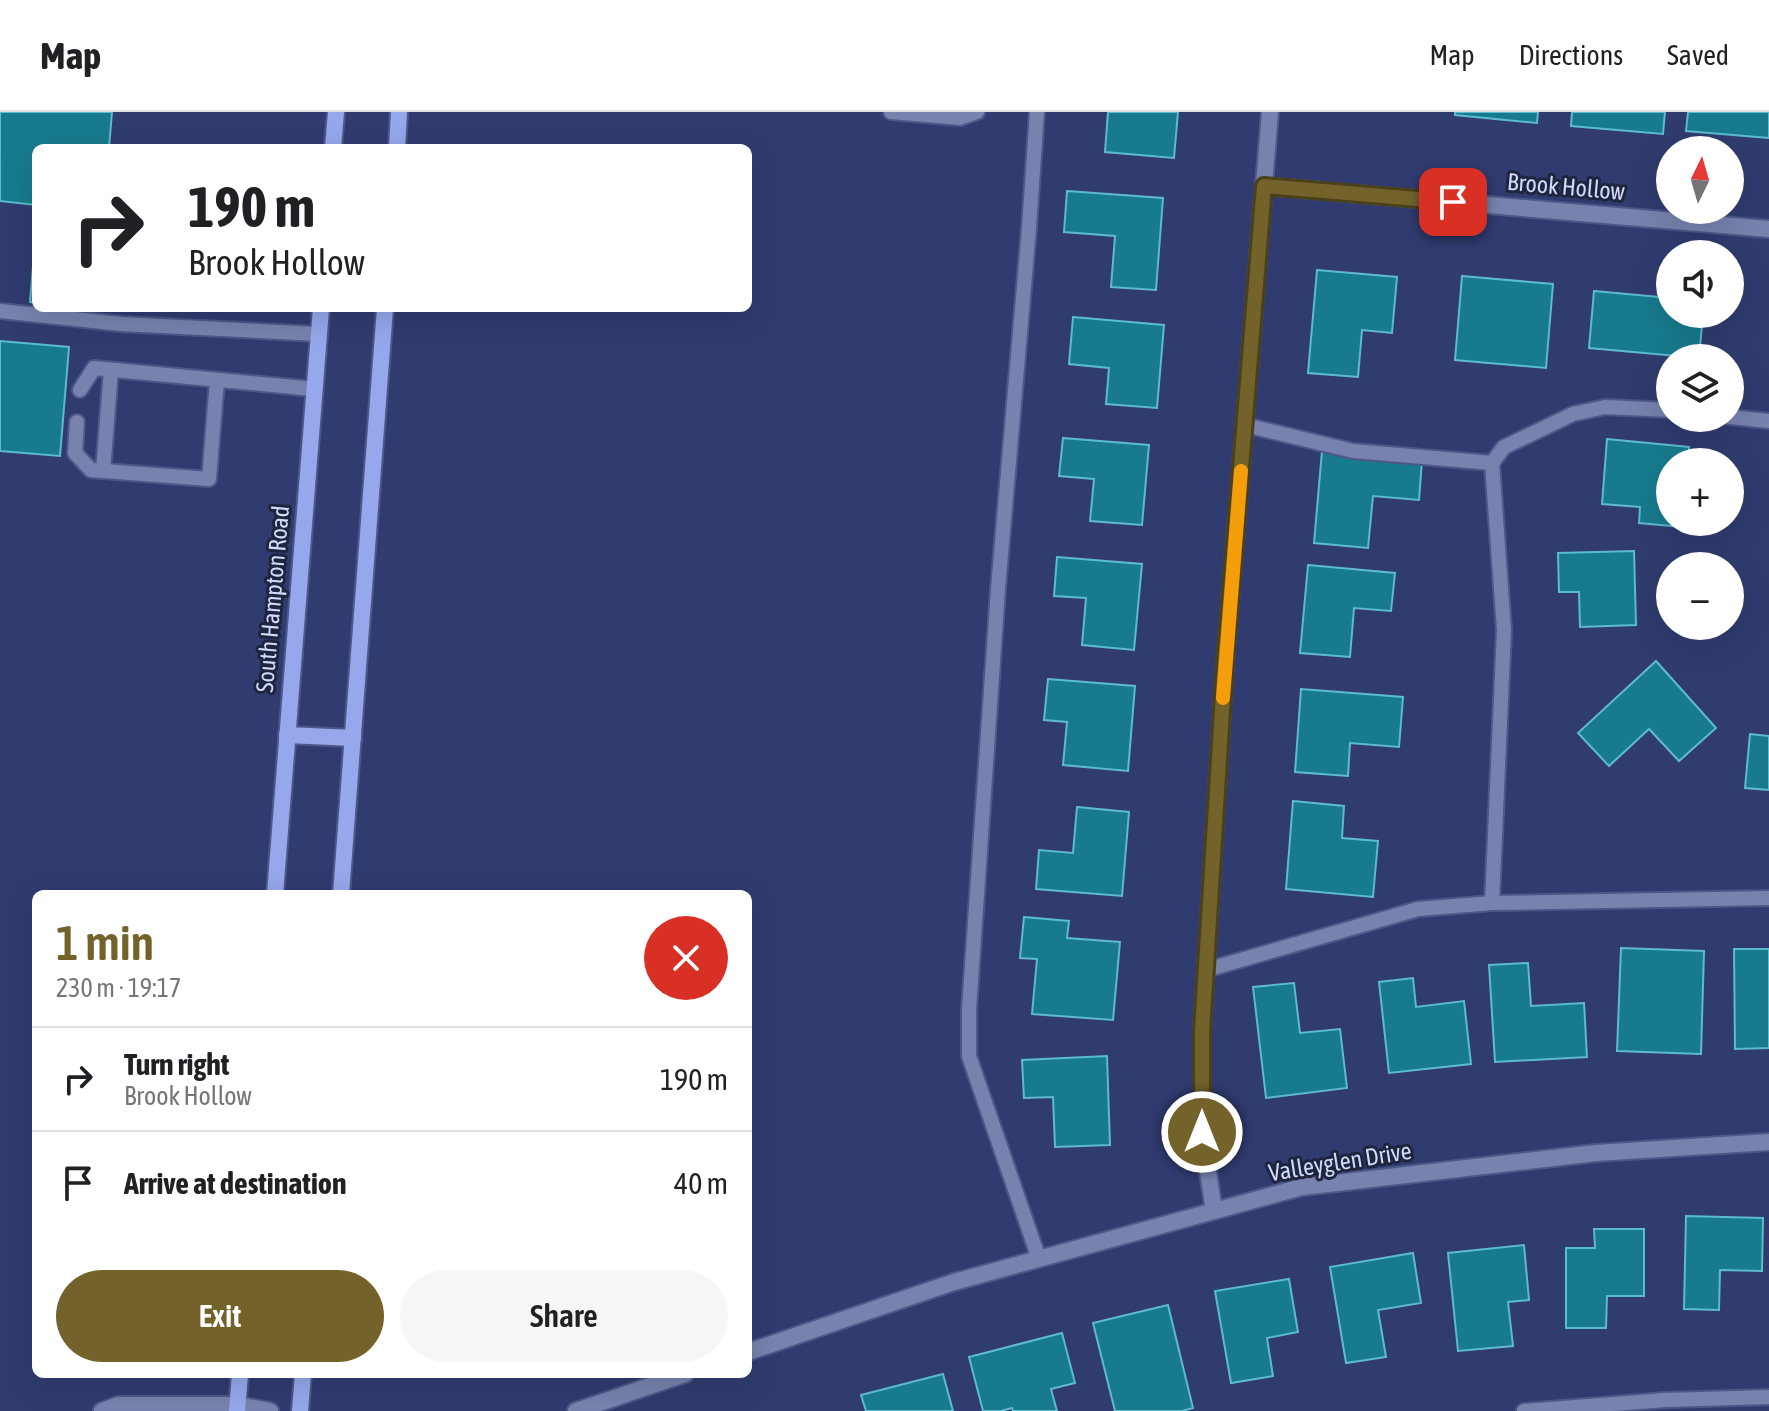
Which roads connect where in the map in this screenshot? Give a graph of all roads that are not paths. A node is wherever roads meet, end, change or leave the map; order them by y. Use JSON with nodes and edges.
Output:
{"nodes":[{"id":1,"x":336,"y":112,"type":"edge"},
{"id":2,"x":399,"y":112,"type":"edge"},
{"id":3,"x":891,"y":112,"type":"edge"},
{"id":4,"x":977,"y":112,"type":"edge"},
{"id":5,"x":1037,"y":112,"type":"edge"},
{"id":6,"x":1270,"y":112,"type":"edge"},
{"id":7,"x":333,"y":144,"type":"edge"},
{"id":8,"x":397,"y":144,"type":"edge"},
{"id":9,"x":1264,"y":186,"type":"junction"},
{"id":10,"x":1769,"y":229,"type":"edge"},
{"id":11,"x":0,"y":311,"type":"edge"},
{"id":12,"x":321,"y":312,"type":"edge"},
{"id":13,"x":385,"y":312,"type":"edge"},
{"id":14,"x":318,"y":334,"type":"junction"},
{"id":15,"x":111,"y":370,"type":"junction"},
{"id":16,"x":217,"y":380,"type":"junction"},
{"id":17,"x":314,"y":389,"type":"junction"},
{"id":18,"x":80,"y":390,"type":"dead end"},
{"id":19,"x":1656,"y":409,"type":"edge"},
{"id":20,"x":1744,"y":418,"type":"edge"},
{"id":21,"x":1769,"y":421,"type":"edge"},
{"id":22,"x":77,"y":422,"type":"dead end"},
{"id":23,"x":1245,"y":425,"type":"junction"},
{"id":24,"x":1492,"y":463,"type":"junction"},
{"id":25,"x":103,"y":471,"type":"junction"},
{"id":26,"x":287,"y":735,"type":"junction"},
{"id":27,"x":353,"y":738,"type":"junction"},
{"id":28,"x":275,"y":890,"type":"edge"},
{"id":29,"x":341,"y":890,"type":"edge"},
{"id":30,"x":1769,"y":898,"type":"edge"},
{"id":31,"x":1492,"y":903,"type":"junction"},
{"id":32,"x":1206,"y":970,"type":"junction"},
{"id":33,"x":1769,"y":1142,"type":"edge"},
{"id":34,"x":1214,"y":1211,"type":"junction"},
{"id":35,"x":1039,"y":1259,"type":"junction"},
{"id":36,"x":752,"y":1351,"type":"edge"},
{"id":37,"x":240,"y":1378,"type":"edge"},
{"id":38,"x":303,"y":1378,"type":"edge"},
{"id":39,"x":673,"y":1378,"type":"edge"},
{"id":40,"x":1769,"y":1397,"type":"edge"},
{"id":41,"x":238,"y":1408,"type":"edge"},
{"id":42,"x":102,"y":1411,"type":"edge"},
{"id":43,"x":270,"y":1411,"type":"edge"},
{"id":44,"x":300,"y":1411,"type":"edge"},
{"id":45,"x":576,"y":1411,"type":"edge"},
{"id":46,"x":1524,"y":1411,"type":"edge"}],
"edges":[{"from":1,"to":7,"type":"main road"},
{"from":2,"to":8,"type":"main road"},
{"from":3,"to":4,"type":"lane"},
{"from":5,"to":35,"type":"lane"},
{"from":6,"to":9,"type":"street"},
{"from":9,"to":10,"type":"street","name":"Brook Hollow"},
{"from":9,"to":23,"type":"street"},
{"from":11,"to":14,"type":"lane"},
{"from":12,"to":14,"type":"main road","name":"South Hampton Road"},
{"from":13,"to":27,"type":"main road"},
{"from":14,"to":17,"type":"main road","name":"South Hampton Road"},
{"from":15,"to":16,"type":"lane"},
{"from":15,"to":18,"type":"lane"},
{"from":15,"to":25,"type":"lane"},
{"from":16,"to":17,"type":"lane"},
{"from":16,"to":25,"type":"lane"},
{"from":17,"to":26,"type":"main road","name":"South Hampton Road"},
{"from":19,"to":24,"type":"lane"},
{"from":20,"to":21,"type":"lane"},
{"from":22,"to":25,"type":"lane"},
{"from":23,"to":24,"type":"lane"},
{"from":23,"to":32,"type":"street"},
{"from":24,"to":31,"type":"lane"},
{"from":26,"to":27,"type":"main road"},
{"from":26,"to":28,"type":"main road","name":"South Hampton Road"},
{"from":27,"to":29,"type":"main road"},
{"from":30,"to":31,"type":"lane"},
{"from":31,"to":32,"type":"lane"},
{"from":32,"to":34,"type":"street"},
{"from":33,"to":34,"type":"street","name":"Valleyglen Drive"},
{"from":34,"to":35,"type":"street","name":"Valleyglen Drive"},
{"from":35,"to":36,"type":"street","name":"Valleyglen Drive"},
{"from":37,"to":41,"type":"main road"},
{"from":38,"to":44,"type":"main road"},
{"from":39,"to":45,"type":"street"},
{"from":40,"to":46,"type":"lane"},
{"from":41,"to":42,"type":"street"},
{"from":41,"to":43,"type":"street"}]}
